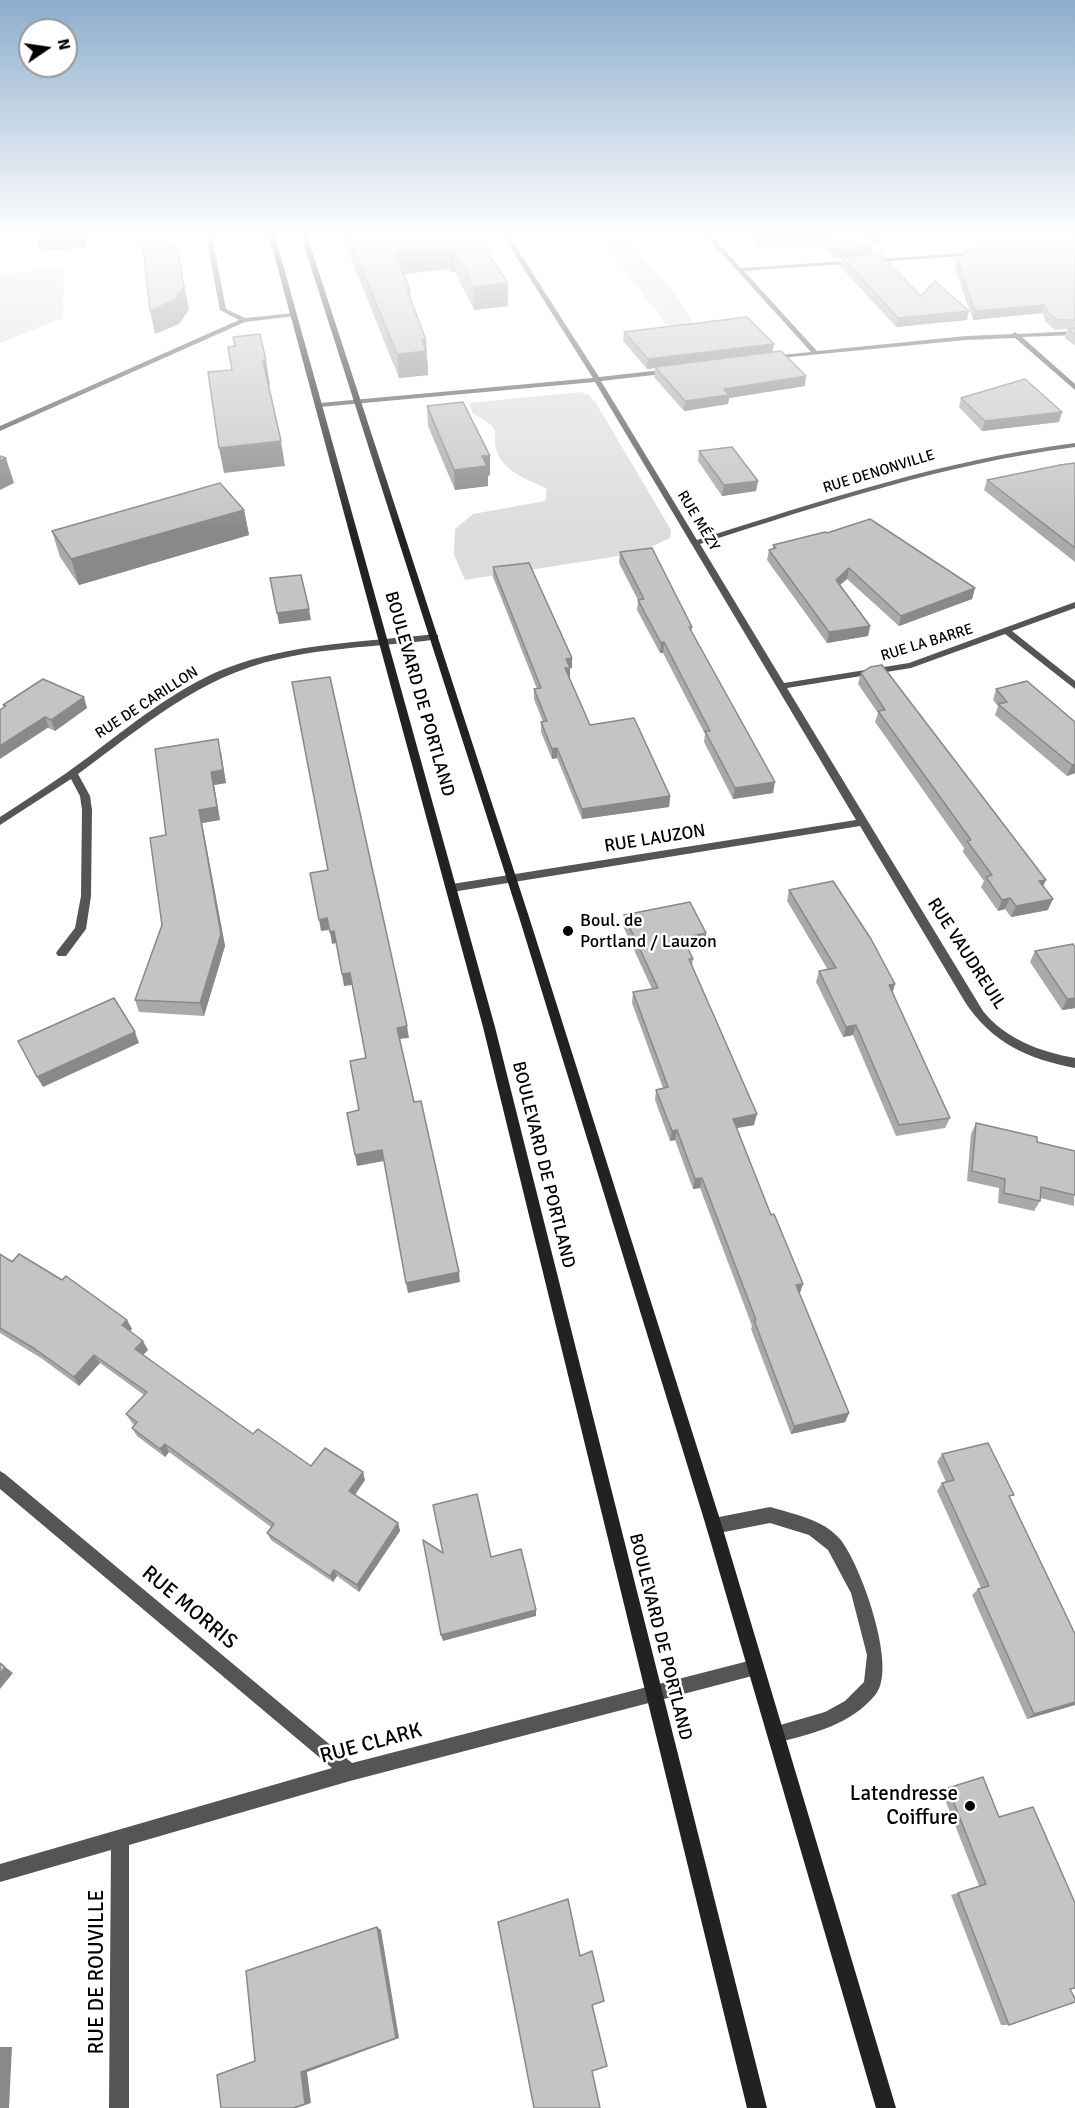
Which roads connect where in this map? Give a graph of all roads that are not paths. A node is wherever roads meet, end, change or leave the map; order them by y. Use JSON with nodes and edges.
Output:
{"nodes":[{"id":1,"x":212,"y":334,"type":"edge"},
{"id":2,"x":300,"y":334,"type":"edge"},
{"id":3,"x":336,"y":334,"type":"edge"},
{"id":4,"x":568,"y":334,"type":"edge"},
{"id":5,"x":797,"y":334,"type":"edge"},
{"id":6,"x":1011,"y":334,"type":"edge"},
{"id":7,"x":1015,"y":334,"type":"edge"},
{"id":8,"x":814,"y":353,"type":"junction"},
{"id":9,"x":757,"y":360,"type":"edge"},
{"id":10,"x":676,"y":370,"type":"edge"},
{"id":11,"x":597,"y":380,"type":"junction"},
{"id":12,"x":1075,"y":388,"type":"edge"},
{"id":13,"x":358,"y":401,"type":"junction"},
{"id":14,"x":320,"y":405,"type":"junction"},
{"id":15,"x":0,"y":429,"type":"edge"},
{"id":16,"x":1075,"y":445,"type":"edge"},
{"id":17,"x":695,"y":543,"type":"junction"},
{"id":18,"x":1075,"y":605,"type":"edge"},
{"id":19,"x":1007,"y":631,"type":"junction"},
{"id":20,"x":435,"y":637,"type":"junction"},
{"id":21,"x":385,"y":643,"type":"junction"},
{"id":22,"x":781,"y":686,"type":"junction"},
{"id":23,"x":1075,"y":686,"type":"edge"},
{"id":24,"x":73,"y":773,"type":"junction"},
{"id":25,"x":0,"y":822,"type":"edge"},
{"id":26,"x":863,"y":822,"type":"junction"},
{"id":27,"x":512,"y":878,"type":"junction"},
{"id":28,"x":452,"y":888,"type":"junction"},
{"id":29,"x":62,"y":953,"type":"dead end"},
{"id":30,"x":1075,"y":1063,"type":"edge"},
{"id":31,"x":0,"y":1479,"type":"edge"},
{"id":32,"x":714,"y":1527,"type":"junction"},
{"id":33,"x":756,"y":1667,"type":"junction"},
{"id":34,"x":654,"y":1694,"type":"junction"},
{"id":35,"x":776,"y":1734,"type":"junction"},
{"id":36,"x":350,"y":1772,"type":"junction"},
{"id":37,"x":120,"y":1837,"type":"junction"},
{"id":38,"x":0,"y":1873,"type":"edge"},
{"id":39,"x":119,"y":2108,"type":"edge"},
{"id":40,"x":757,"y":2108,"type":"edge"},
{"id":41,"x":886,"y":2108,"type":"edge"}],
"edges":[{"from":1,"to":15,"type":"street"},
{"from":2,"to":14,"type":"main road","name":"BOULEVARD DE PORTLAND"},
{"from":3,"to":13,"type":"main road","name":"BOULEVARD DE PORTLAND"},
{"from":4,"to":11,"type":"street","name":"RUE MÉZY"},
{"from":5,"to":8,"type":"street"},
{"from":6,"to":8,"type":"street"},
{"from":7,"to":12,"type":"street"},
{"from":8,"to":9,"type":"street"},
{"from":10,"to":11,"type":"street"},
{"from":11,"to":13,"type":"street"},
{"from":11,"to":17,"type":"street","name":"RUE MÉZY"},
{"from":13,"to":14,"type":"street"},
{"from":13,"to":20,"type":"main road","name":"BOULEVARD DE PORTLAND"},
{"from":14,"to":21,"type":"main road","name":"BOULEVARD DE PORTLAND"},
{"from":16,"to":17,"type":"street","name":"RUE DENONVILLE"},
{"from":17,"to":22,"type":"street","name":"RUE MÉZY"},
{"from":18,"to":19,"type":"street","name":"RUE LA BARRE"},
{"from":19,"to":22,"type":"street","name":"RUE LA BARRE"},
{"from":19,"to":23,"type":"street"},
{"from":20,"to":21,"type":"street","name":"RUE DE CARILLON"},
{"from":20,"to":27,"type":"main road","name":"BOULEVARD DE PORTLAND"},
{"from":21,"to":24,"type":"street","name":"RUE DE CARILLON"},
{"from":21,"to":28,"type":"main road","name":"BOULEVARD DE PORTLAND"},
{"from":22,"to":26,"type":"street","name":"RUE MÉZY"},
{"from":24,"to":25,"type":"street","name":"RUE DE CARILLON"},
{"from":24,"to":29,"type":"street"},
{"from":26,"to":27,"type":"street","name":"RUE LAUZON"},
{"from":26,"to":30,"type":"street","name":"RUE VAUDREUIL"},
{"from":27,"to":28,"type":"street","name":"RUE LAUZON"},
{"from":27,"to":32,"type":"main road","name":"BOULEVARD DE PORTLAND"},
{"from":28,"to":34,"type":"main road","name":"BOULEVARD DE PORTLAND"},
{"from":31,"to":36,"type":"street","name":"RUE MORRIS"},
{"from":32,"to":33,"type":"main road","name":"BOULEVARD DE PORTLAND"},
{"from":32,"to":35,"type":"street"},
{"from":33,"to":34,"type":"street","name":"RUE CLARK"},
{"from":33,"to":35,"type":"main road","name":"BOULEVARD DE PORTLAND"},
{"from":34,"to":36,"type":"street","name":"RUE CLARK"},
{"from":34,"to":40,"type":"main road","name":"BOULEVARD DE PORTLAND"},
{"from":35,"to":41,"type":"main road","name":"BOULEVARD DE PORTLAND"},
{"from":36,"to":37,"type":"street","name":"RUE CLARK"},
{"from":37,"to":38,"type":"street","name":"RUE CLARK"},
{"from":37,"to":39,"type":"street","name":"RUE DE ROUVILLE"}]}
